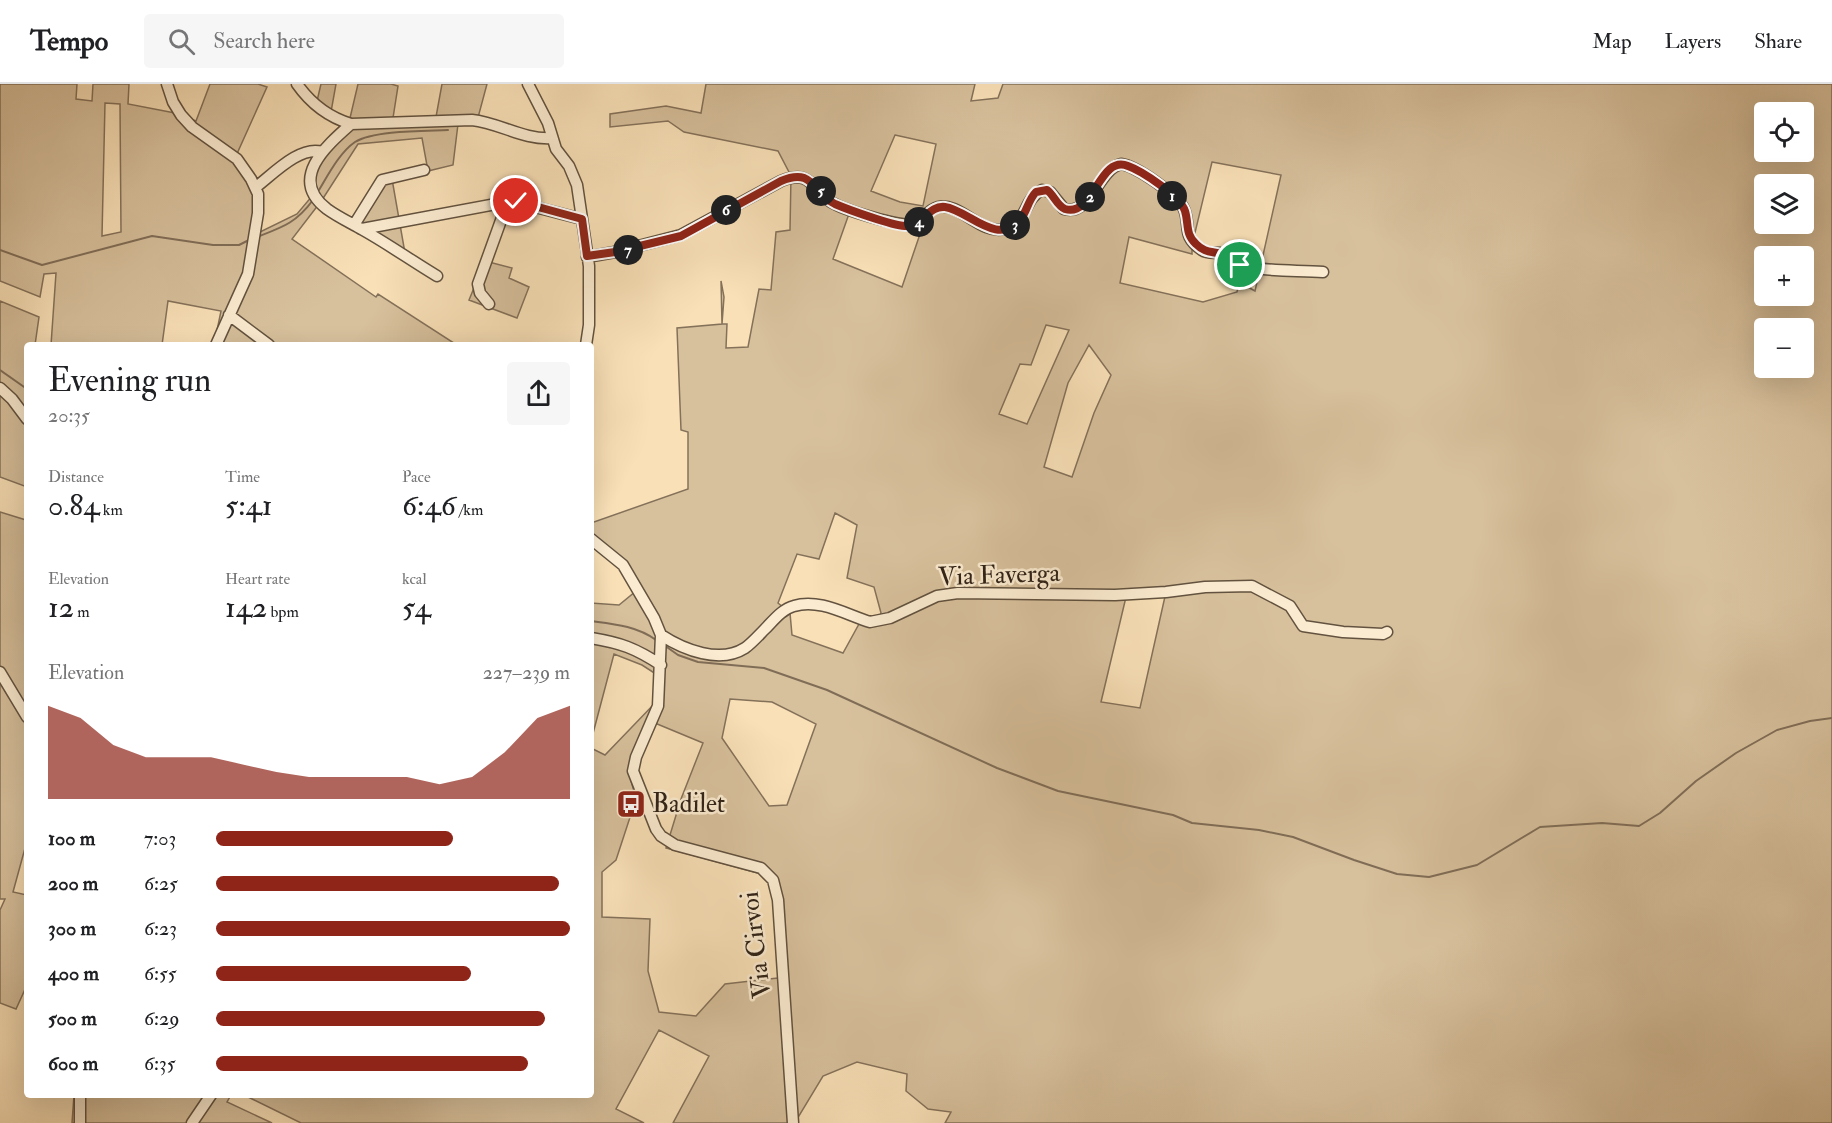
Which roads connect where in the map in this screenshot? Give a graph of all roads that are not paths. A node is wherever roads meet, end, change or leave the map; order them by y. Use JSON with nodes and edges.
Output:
{"nodes":[{"id":1,"x":167,"y":84,"type":"edge"},
{"id":2,"x":297,"y":84,"type":"edge"},
{"id":3,"x":528,"y":84,"type":"edge"},
{"id":4,"x":351,"y":124,"type":"junction"},
{"id":5,"x":552,"y":138,"type":"junction"},
{"id":6,"x":322,"y":152,"type":"junction"},
{"id":7,"x":424,"y":170,"type":"dead end"},
{"id":8,"x":256,"y":188,"type":"junction"},
{"id":9,"x":508,"y":201,"type":"junction"},
{"id":10,"x":582,"y":219,"type":"junction"},
{"id":11,"x":358,"y":227,"type":"junction"},
{"id":12,"x":587,"y":256,"type":"junction"},
{"id":13,"x":1323,"y":272,"type":"dead end"},
{"id":14,"x":437,"y":276,"type":"dead end"},
{"id":15,"x":489,"y":304,"type":"dead end"},
{"id":16,"x":230,"y":315,"type":"junction"},
{"id":17,"x":217,"y":342,"type":"edge"},
{"id":18,"x":265,"y":342,"type":"edge"},
{"id":19,"x":587,"y":342,"type":"edge"},
{"id":20,"x":0,"y":388,"type":"edge"},
{"id":21,"x":24,"y":415,"type":"edge"},
{"id":22,"x":594,"y":541,"type":"edge"},
{"id":23,"x":1388,"y":632,"type":"dead end"},
{"id":24,"x":661,"y":635,"type":"junction"},
{"id":25,"x":594,"y":638,"type":"edge"},
{"id":26,"x":661,"y":665,"type":"junction"},
{"id":27,"x":0,"y":672,"type":"edge"},
{"id":28,"x":24,"y":712,"type":"edge"},
{"id":29,"x":80,"y":1098,"type":"edge"},
{"id":30,"x":209,"y":1098,"type":"edge"},
{"id":31,"x":80,"y":1123,"type":"edge"},
{"id":32,"x":192,"y":1123,"type":"edge"},
{"id":33,"x":793,"y":1123,"type":"edge"}],
"edges":[{"from":1,"to":8,"type":"street"},
{"from":2,"to":4,"type":"street"},
{"from":3,"to":5,"type":"street"},
{"from":4,"to":5,"type":"street"},
{"from":4,"to":6,"type":"street"},
{"from":5,"to":10,"type":"street"},
{"from":6,"to":8,"type":"street"},
{"from":6,"to":11,"type":"street"},
{"from":7,"to":11,"type":"street"},
{"from":8,"to":16,"type":"street"},
{"from":9,"to":10,"type":"street"},
{"from":9,"to":11,"type":"street"},
{"from":9,"to":15,"type":"street"},
{"from":10,"to":12,"type":"street"},
{"from":11,"to":14,"type":"street"},
{"from":12,"to":13,"type":"street"},
{"from":12,"to":19,"type":"street"},
{"from":16,"to":17,"type":"street"},
{"from":16,"to":18,"type":"street"},
{"from":20,"to":21,"type":"street"},
{"from":22,"to":24,"type":"street"},
{"from":23,"to":24,"type":"street","name":"Via Faverga"},
{"from":24,"to":26,"type":"street","name":"Via Cirvoi"},
{"from":25,"to":26,"type":"street"},
{"from":26,"to":33,"type":"street","name":"Via Cirvoi"},
{"from":27,"to":28,"type":"street"},
{"from":29,"to":31,"type":"street"},
{"from":30,"to":32,"type":"street"}]}
